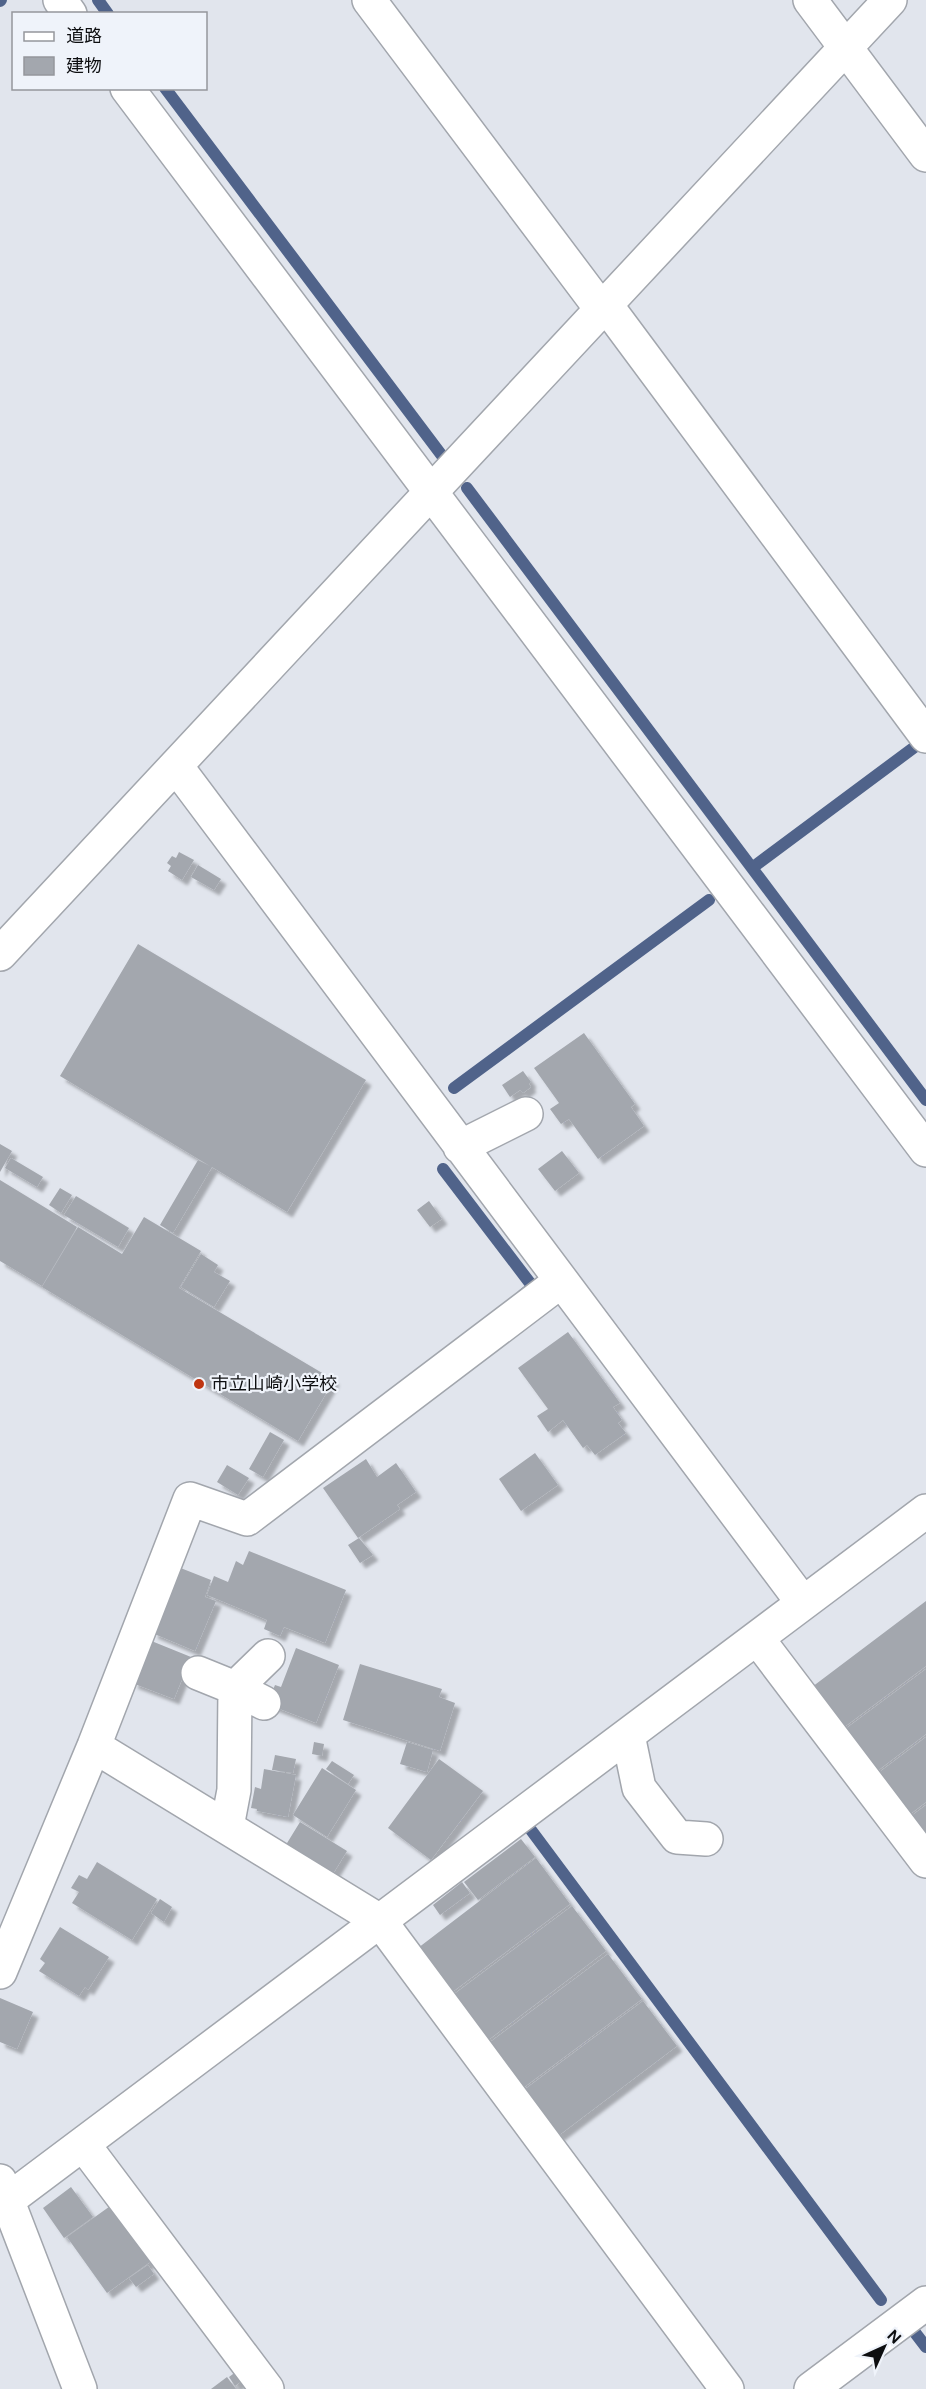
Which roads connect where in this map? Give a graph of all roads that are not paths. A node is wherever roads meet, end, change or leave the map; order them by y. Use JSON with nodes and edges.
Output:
{"nodes":[{"id":1,"x":369,"y":0,"type":"edge"},
{"id":2,"x":810,"y":0,"type":"edge"},
{"id":3,"x":891,"y":0,"type":"edge"},
{"id":4,"x":846,"y":48,"type":"junction"},
{"id":5,"x":129,"y":90,"type":"edge"},
{"id":6,"x":926,"y":155,"type":"edge"},
{"id":7,"x":604,"y":307,"type":"junction"},
{"id":8,"x":432,"y":492,"type":"junction"},
{"id":9,"x":926,"y":736,"type":"edge"},
{"id":10,"x":176,"y":766,"type":"junction"},
{"id":11,"x":0,"y":954,"type":"edge"},
{"id":12,"x":526,"y":1114,"type":"dead end"},
{"id":13,"x":460,"y":1147,"type":"junction"},
{"id":14,"x":926,"y":1150,"type":"edge"},
{"id":15,"x":561,"y":1281,"type":"junction"},
{"id":16,"x":926,"y":1511,"type":"edge"},
{"id":17,"x":803,"y":1603,"type":"junction"},
{"id":18,"x":757,"y":1638,"type":"junction"},
{"id":19,"x":268,"y":1656,"type":"dead end"},
{"id":20,"x":198,"y":1673,"type":"dead end"},
{"id":21,"x":235,"y":1688,"type":"junction"},
{"id":22,"x":264,"y":1703,"type":"dead end"},
{"id":23,"x":628,"y":1735,"type":"junction"},
{"id":24,"x":94,"y":1746,"type":"junction"},
{"id":25,"x":227,"y":1827,"type":"junction"},
{"id":26,"x":706,"y":1839,"type":"dead end"},
{"id":27,"x":926,"y":1862,"type":"edge"},
{"id":28,"x":380,"y":1921,"type":"junction"},
{"id":29,"x":0,"y":1972,"type":"edge"},
{"id":30,"x":83,"y":2144,"type":"junction"},
{"id":31,"x":3,"y":2195,"type":"edge"},
{"id":32,"x":923,"y":2311,"type":"edge"},
{"id":33,"x":80,"y":2389,"type":"edge"},
{"id":34,"x":267,"y":2389,"type":"edge"},
{"id":35,"x":727,"y":2389,"type":"edge"},
{"id":36,"x":811,"y":2389,"type":"edge"}],
"edges":[{"from":1,"to":7,"type":"street"},
{"from":2,"to":4,"type":"street"},
{"from":3,"to":4,"type":"street"},
{"from":4,"to":6,"type":"street"},
{"from":4,"to":7,"type":"street"},
{"from":5,"to":8,"type":"street"},
{"from":7,"to":8,"type":"street"},
{"from":7,"to":9,"type":"street"},
{"from":8,"to":10,"type":"street"},
{"from":8,"to":14,"type":"street"},
{"from":10,"to":11,"type":"street"},
{"from":10,"to":13,"type":"street"},
{"from":12,"to":13,"type":"street"},
{"from":13,"to":15,"type":"street"},
{"from":15,"to":17,"type":"street"},
{"from":15,"to":24,"type":"street"},
{"from":16,"to":17,"type":"street"},
{"from":17,"to":18,"type":"street"},
{"from":18,"to":23,"type":"street"},
{"from":18,"to":27,"type":"street"},
{"from":19,"to":21,"type":"street"},
{"from":20,"to":21,"type":"street"},
{"from":21,"to":22,"type":"street"},
{"from":21,"to":25,"type":"street"},
{"from":23,"to":26,"type":"street"},
{"from":23,"to":28,"type":"street"},
{"from":24,"to":25,"type":"street"},
{"from":24,"to":29,"type":"street"},
{"from":25,"to":28,"type":"street"},
{"from":28,"to":30,"type":"street"},
{"from":28,"to":35,"type":"street"},
{"from":30,"to":31,"type":"street"},
{"from":30,"to":34,"type":"street"},
{"from":31,"to":33,"type":"street"},
{"from":32,"to":36,"type":"street"}]}
